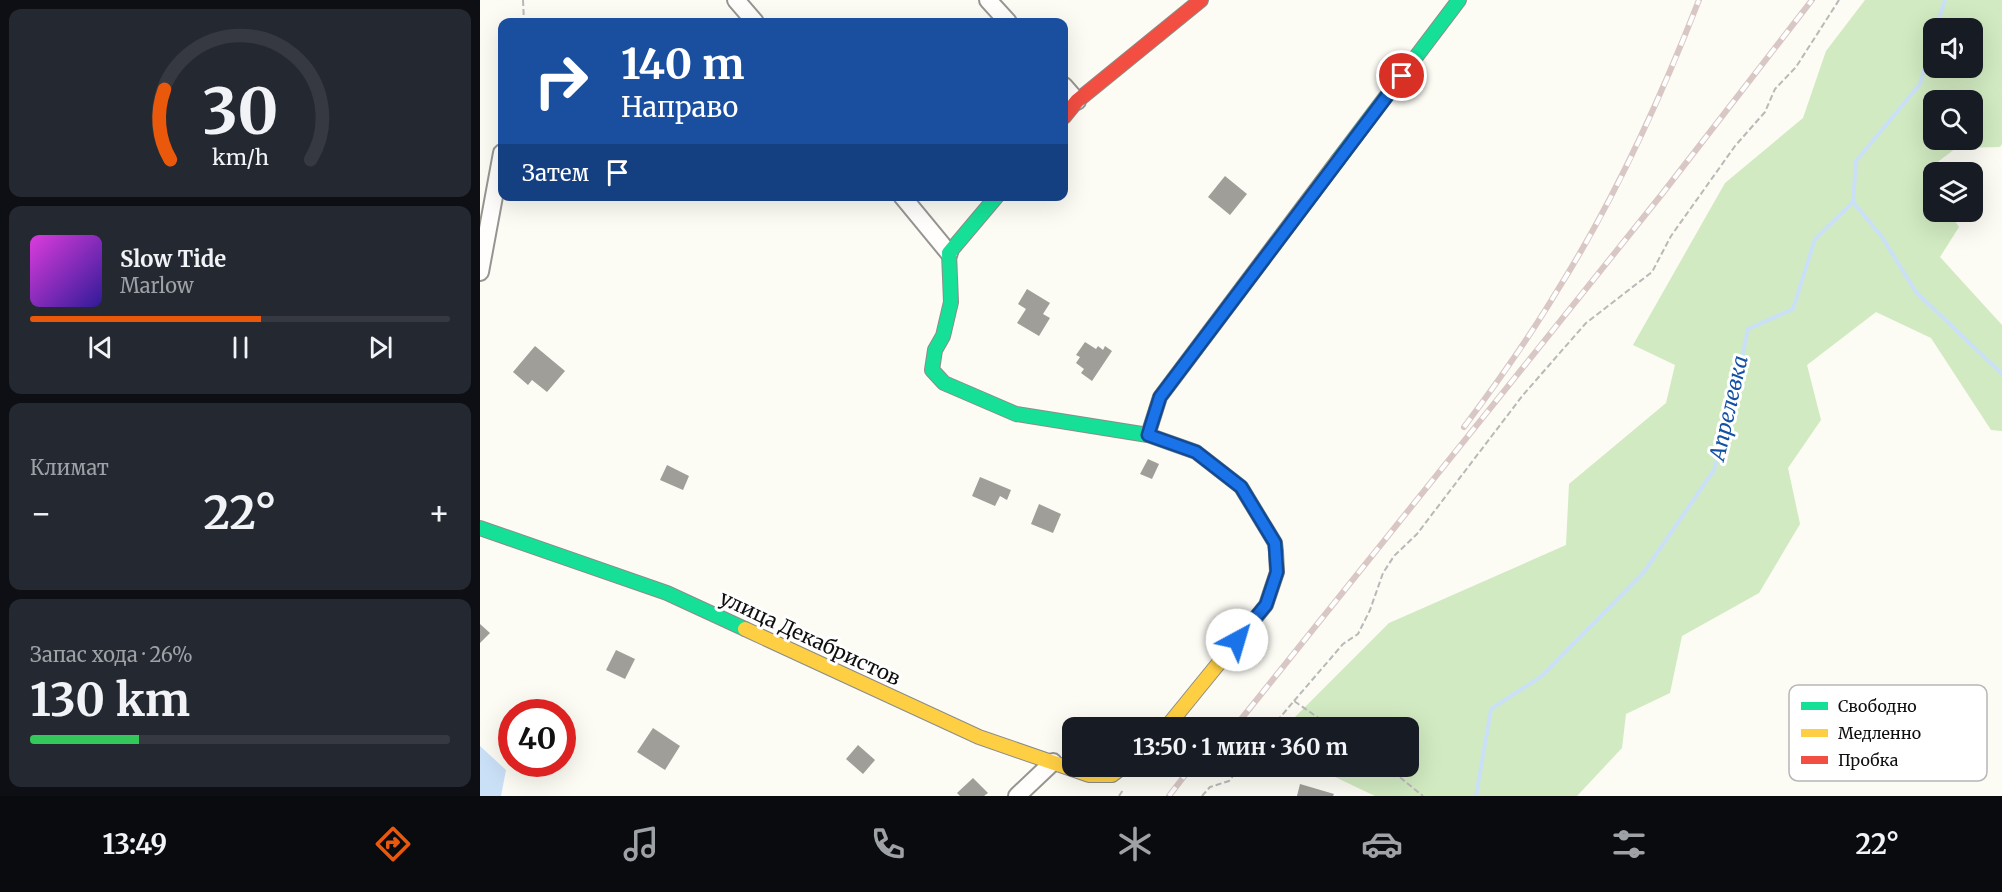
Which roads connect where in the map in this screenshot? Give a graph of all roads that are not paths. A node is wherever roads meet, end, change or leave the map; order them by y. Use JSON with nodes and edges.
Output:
{"nodes":[{"id":1,"x":736,"y":0,"type":"edge"},
{"id":2,"x":988,"y":0,"type":"edge"},
{"id":3,"x":1201,"y":0,"type":"edge"},
{"id":4,"x":1459,"y":0,"type":"edge"},
{"id":5,"x":752,"y":18,"type":"edge"},
{"id":6,"x":1004,"y":18,"type":"edge"},
{"id":7,"x":1068,"y":91,"type":"edge"},
{"id":8,"x":1077,"y":101,"type":"junction"},
{"id":9,"x":1068,"y":112,"type":"edge"},
{"id":10,"x":498,"y":175,"type":"edge"},
{"id":11,"x":906,"y":201,"type":"edge"},
{"id":12,"x":993,"y":201,"type":"edge"},
{"id":13,"x":950,"y":253,"type":"junction"},
{"id":14,"x":480,"y":272,"type":"edge"},
{"id":15,"x":1148,"y":435,"type":"junction"},
{"id":16,"x":480,"y":528,"type":"edge"},
{"id":17,"x":1175,"y":717,"type":"edge"},
{"id":18,"x":1053,"y":762,"type":"junction"},
{"id":19,"x":1062,"y":765,"type":"edge"},
{"id":20,"x":1017,"y":796,"type":"edge"}],
"edges":[{"from":1,"to":5,"type":"street"},
{"from":2,"to":6,"type":"street"},
{"from":3,"to":8,"type":"street"},
{"from":4,"to":15,"type":"street"},
{"from":7,"to":8,"type":"street"},
{"from":8,"to":9,"type":"street"},
{"from":10,"to":14,"type":"street"},
{"from":11,"to":13,"type":"street"},
{"from":12,"to":13,"type":"street"},
{"from":13,"to":15,"type":"street"},
{"from":15,"to":17,"type":"street"},
{"from":16,"to":18,"type":"street","name":"улица Декабристов"},
{"from":18,"to":19,"type":"street","name":"улица Декабристов"},
{"from":18,"to":20,"type":"street"}]}
